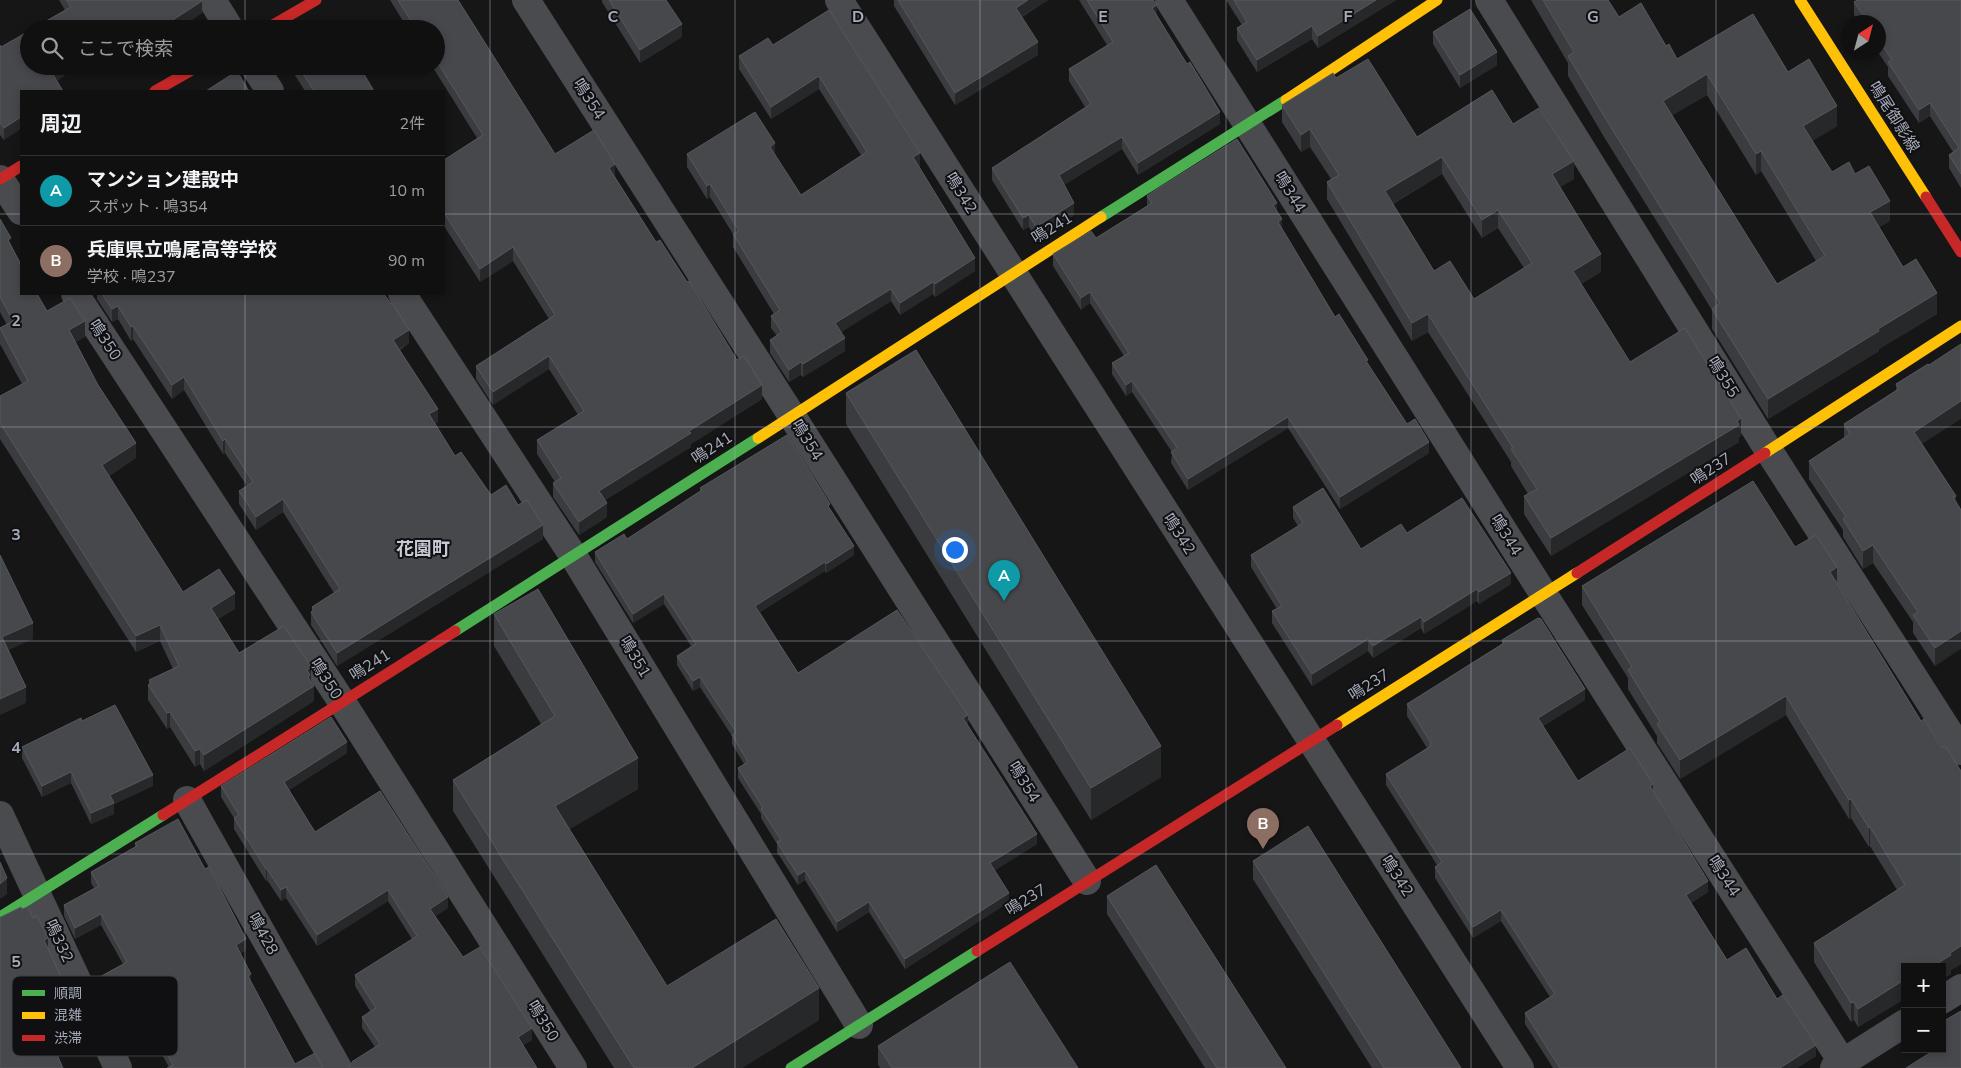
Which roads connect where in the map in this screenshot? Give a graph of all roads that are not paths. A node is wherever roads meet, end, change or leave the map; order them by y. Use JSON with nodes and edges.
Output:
{"nodes":[{"id":1,"x":212,"y":0,"type":"edge"},
{"id":2,"x":316,"y":0,"type":"edge"},
{"id":3,"x":526,"y":0,"type":"edge"},
{"id":4,"x":839,"y":0,"type":"edge"},
{"id":5,"x":1169,"y":0,"type":"edge"},
{"id":6,"x":1438,"y":0,"type":"edge"},
{"id":7,"x":1489,"y":0,"type":"edge"},
{"id":8,"x":1800,"y":0,"type":"edge"},
{"id":9,"x":224,"y":20,"type":"edge"},
{"id":10,"x":282,"y":20,"type":"edge"},
{"id":11,"x":183,"y":75,"type":"edge"},
{"id":12,"x":260,"y":75,"type":"edge"},
{"id":13,"x":157,"y":90,"type":"edge"},
{"id":14,"x":269,"y":90,"type":"edge"},
{"id":15,"x":1248,"y":125,"type":"junction"},
{"id":16,"x":7,"y":171,"type":"edge"},
{"id":17,"x":20,"y":208,"type":"edge"},
{"id":18,"x":1961,"y":252,"type":"edge"},
{"id":19,"x":1012,"y":273,"type":"junction"},
{"id":20,"x":76,"y":295,"type":"edge"},
{"id":21,"x":403,"y":295,"type":"edge"},
{"id":22,"x":1961,"y":326,"type":"edge"},
{"id":23,"x":792,"y":416,"type":"junction"},
{"id":24,"x":1769,"y":451,"type":"junction"},
{"id":25,"x":574,"y":557,"type":"junction"},
{"id":26,"x":1544,"y":595,"type":"junction"},
{"id":27,"x":342,"y":702,"type":"junction"},
{"id":28,"x":1311,"y":740,"type":"junction"},
{"id":29,"x":1961,"y":751,"type":"edge"},
{"id":30,"x":187,"y":800,"type":"junction"},
{"id":31,"x":0,"y":815,"type":"edge"},
{"id":32,"x":1087,"y":881,"type":"junction"},
{"id":33,"x":37,"y":894,"type":"junction"},
{"id":34,"x":0,"y":917,"type":"edge"},
{"id":35,"x":75,"y":976,"type":"edge"},
{"id":36,"x":1961,"y":988,"type":"edge"},
{"id":37,"x":1946,"y":997,"type":"edge"},
{"id":38,"x":859,"y":1025,"type":"junction"},
{"id":39,"x":1901,"y":1026,"type":"edge"},
{"id":40,"x":112,"y":1056,"type":"edge"},
{"id":41,"x":1841,"y":1066,"type":"edge"},
{"id":42,"x":118,"y":1068,"type":"edge"},
{"id":43,"x":338,"y":1068,"type":"edge"},
{"id":44,"x":573,"y":1068,"type":"edge"},
{"id":45,"x":792,"y":1068,"type":"edge"},
{"id":46,"x":1520,"y":1068,"type":"edge"}],
"edges":[{"from":1,"to":9,"type":"street"},
{"from":2,"to":10,"type":"street"},
{"from":3,"to":23,"type":"street","name":"鳴354"},
{"from":4,"to":19,"type":"street","name":"鳴342"},
{"from":5,"to":15,"type":"street","name":"鳴344"},
{"from":6,"to":15,"type":"street","name":"鳴241"},
{"from":7,"to":24,"type":"street","name":"鳴355"},
{"from":8,"to":18,"type":"street","name":"鳴尾御影線"},
{"from":11,"to":13,"type":"street"},
{"from":12,"to":14,"type":"street"},
{"from":15,"to":19,"type":"street","name":"鳴241"},
{"from":15,"to":26,"type":"street","name":"鳴344"},
{"from":16,"to":17,"type":"street"},
{"from":19,"to":23,"type":"street","name":"鳴241"},
{"from":19,"to":28,"type":"street","name":"鳴342"},
{"from":20,"to":27,"type":"street","name":"鳴350"},
{"from":21,"to":25,"type":"street","name":"鳴351"},
{"from":22,"to":24,"type":"street","name":"鳴237"},
{"from":23,"to":25,"type":"street","name":"鳴241"},
{"from":23,"to":32,"type":"street","name":"鳴354"},
{"from":24,"to":26,"type":"street","name":"鳴237"},
{"from":24,"to":29,"type":"street","name":"鳴355"},
{"from":25,"to":27,"type":"street","name":"鳴241"},
{"from":25,"to":38,"type":"street","name":"鳴351"},
{"from":26,"to":28,"type":"street","name":"鳴237"},
{"from":26,"to":41,"type":"street","name":"鳴344"},
{"from":27,"to":30,"type":"street","name":"鳴241"},
{"from":27,"to":44,"type":"street","name":"鳴350"},
{"from":28,"to":32,"type":"street","name":"鳴237"},
{"from":28,"to":46,"type":"street","name":"鳴342"},
{"from":30,"to":33,"type":"street","name":"鳴241"},
{"from":30,"to":43,"type":"street","name":"鳴428"},
{"from":31,"to":33,"type":"street","name":"鳴332"},
{"from":32,"to":38,"type":"street","name":"鳴237"},
{"from":33,"to":34,"type":"street","name":"鳴241"},
{"from":33,"to":35,"type":"street","name":"鳴332"},
{"from":36,"to":37,"type":"street"},
{"from":38,"to":45,"type":"street","name":"鳴237"},
{"from":39,"to":41,"type":"street"},
{"from":40,"to":42,"type":"street","name":"鳴332"}]}
